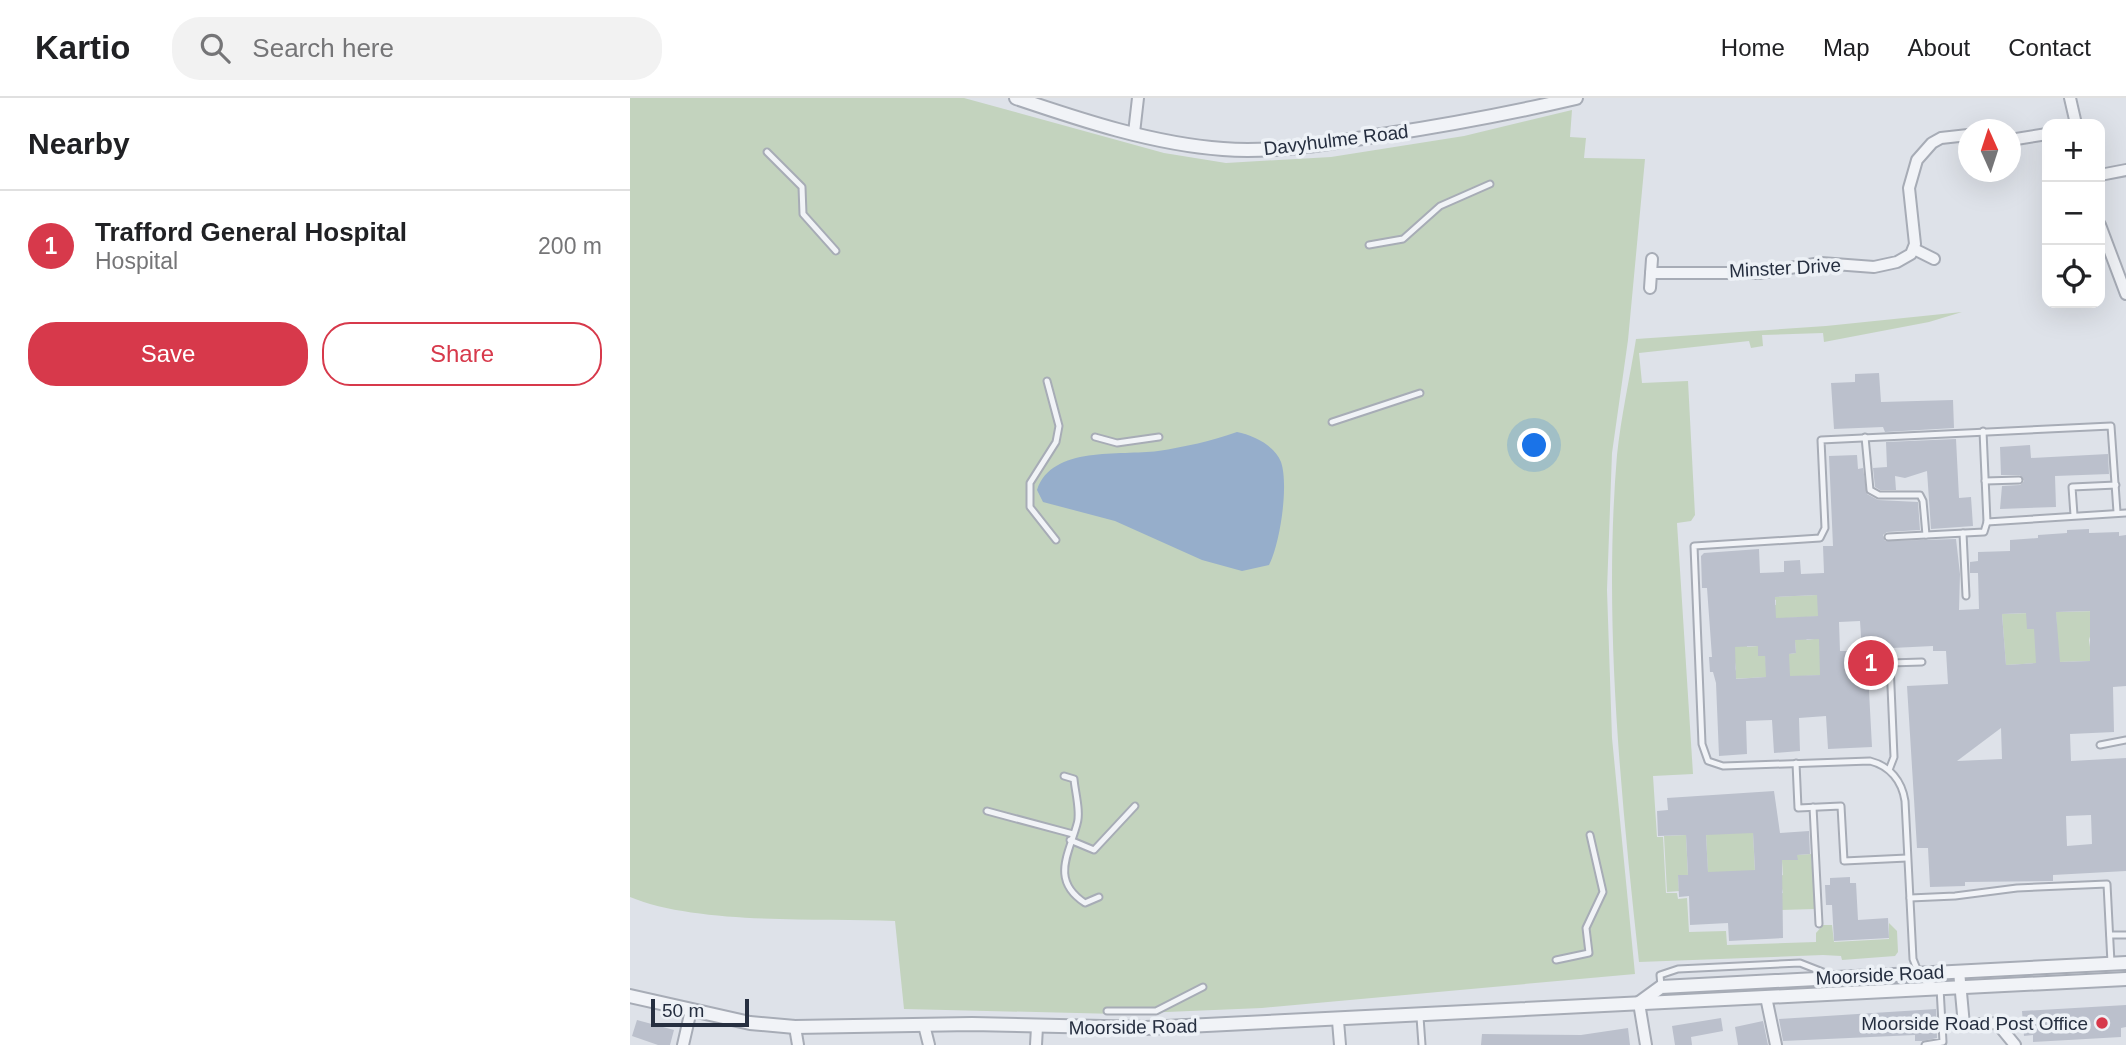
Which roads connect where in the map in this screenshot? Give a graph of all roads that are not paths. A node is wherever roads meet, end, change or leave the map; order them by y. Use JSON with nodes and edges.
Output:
{"nodes":[{"id":1,"x":1016,"y":98,"type":"edge"},
{"id":2,"x":1138,"y":98,"type":"edge"},
{"id":3,"x":1576,"y":98,"type":"edge"},
{"id":4,"x":2070,"y":98,"type":"edge"},
{"id":5,"x":1043,"y":102,"type":"edge"},
{"id":6,"x":1539,"y":102,"type":"edge"},
{"id":7,"x":2075,"y":119,"type":"edge"},
{"id":8,"x":1134,"y":132,"type":"junction"},
{"id":9,"x":2042,"y":135,"type":"edge"},
{"id":10,"x":1958,"y":136,"type":"edge"},
{"id":11,"x":2021,"y":138,"type":"edge"},
{"id":12,"x":767,"y":152,"type":"dead end"},
{"id":13,"x":2126,"y":170,"type":"edge"},
{"id":14,"x":2105,"y":174,"type":"edge"},
{"id":15,"x":1490,"y":184,"type":"dead end"},
{"id":16,"x":2105,"y":238,"type":"edge"},
{"id":17,"x":1369,"y":245,"type":"dead end"},
{"id":18,"x":1914,"y":249,"type":"junction"},
{"id":19,"x":836,"y":251,"type":"dead end"},
{"id":20,"x":1653,"y":259,"type":"dead end"},
{"id":21,"x":1934,"y":259,"type":"dead end"},
{"id":22,"x":1651,"y":273,"type":"junction"},
{"id":23,"x":1650,"y":288,"type":"dead end"},
{"id":24,"x":2126,"y":294,"type":"edge"},
{"id":25,"x":1047,"y":381,"type":"dead end"},
{"id":26,"x":1420,"y":393,"type":"dead end"},
{"id":27,"x":1332,"y":422,"type":"dead end"},
{"id":28,"x":1983,"y":430,"type":"junction"},
{"id":29,"x":1096,"y":437,"type":"dead end"},
{"id":30,"x":1159,"y":437,"type":"dead end"},
{"id":31,"x":1865,"y":437,"type":"junction"},
{"id":32,"x":2019,"y":480,"type":"dead end"},
{"id":33,"x":1985,"y":481,"type":"junction"},
{"id":34,"x":2116,"y":485,"type":"junction"},
{"id":35,"x":2118,"y":512,"type":"junction"},
{"id":36,"x":2126,"y":513,"type":"edge"},
{"id":37,"x":2074,"y":514,"type":"junction"},
{"id":38,"x":1987,"y":522,"type":"junction"},
{"id":39,"x":1963,"y":533,"type":"junction"},
{"id":40,"x":1926,"y":535,"type":"junction"},
{"id":41,"x":1888,"y":537,"type":"dead end"},
{"id":42,"x":1056,"y":540,"type":"dead end"},
{"id":43,"x":1966,"y":596,"type":"dead end"},
{"id":44,"x":1922,"y":662,"type":"dead end"},
{"id":45,"x":2126,"y":740,"type":"edge"},
{"id":46,"x":2100,"y":746,"type":"dead end"},
{"id":47,"x":1796,"y":763,"type":"junction"},
{"id":48,"x":1889,"y":770,"type":"junction"},
{"id":49,"x":1064,"y":776,"type":"dead end"},
{"id":50,"x":1135,"y":806,"type":"dead end"},
{"id":51,"x":1813,"y":807,"type":"junction"},
{"id":52,"x":986,"y":811,"type":"dead end"},
{"id":53,"x":1590,"y":835,"type":"dead end"},
{"id":54,"x":1071,"y":837,"type":"junction"},
{"id":55,"x":1907,"y":858,"type":"junction"},
{"id":56,"x":1099,"y":897,"type":"dead end"},
{"id":57,"x":1910,"y":898,"type":"junction"},
{"id":58,"x":1819,"y":924,"type":"dead end"},
{"id":59,"x":2110,"y":935,"type":"junction"},
{"id":60,"x":2126,"y":935,"type":"edge"},
{"id":61,"x":1556,"y":960,"type":"dead end"},
{"id":62,"x":2126,"y":963,"type":"edge"},
{"id":63,"x":2112,"y":964,"type":"junction"},
{"id":64,"x":1959,"y":971,"type":"junction"},
{"id":65,"x":1916,"y":973,"type":"junction"},
{"id":66,"x":1834,"y":976,"type":"junction"},
{"id":67,"x":2126,"y":979,"type":"edge"},
{"id":68,"x":1764,"y":981,"type":"junction"},
{"id":69,"x":1203,"y":987,"type":"dead end"},
{"id":70,"x":1661,"y":987,"type":"junction"},
{"id":71,"x":1960,"y":987,"type":"junction"},
{"id":72,"x":1940,"y":988,"type":"junction"},
{"id":73,"x":630,"y":996,"type":"edge"},
{"id":74,"x":1766,"y":997,"type":"junction"},
{"id":75,"x":1639,"y":1003,"type":"junction"},
{"id":76,"x":691,"y":1010,"type":"junction"},
{"id":77,"x":1107,"y":1011,"type":"dead end"},
{"id":78,"x":1420,"y":1017,"type":"junction"},
{"id":79,"x":1338,"y":1021,"type":"junction"},
{"id":80,"x":924,"y":1025,"type":"junction"},
{"id":81,"x":795,"y":1027,"type":"junction"},
{"id":82,"x":1037,"y":1027,"type":"junction"},
{"id":83,"x":683,"y":1045,"type":"edge"},
{"id":84,"x":798,"y":1045,"type":"edge"},
{"id":85,"x":929,"y":1045,"type":"edge"},
{"id":86,"x":1036,"y":1045,"type":"edge"},
{"id":87,"x":1340,"y":1045,"type":"edge"},
{"id":88,"x":1422,"y":1045,"type":"edge"},
{"id":89,"x":1646,"y":1045,"type":"edge"},
{"id":90,"x":1776,"y":1045,"type":"edge"},
{"id":91,"x":1925,"y":1045,"type":"edge"},
{"id":92,"x":2015,"y":1045,"type":"edge"}],
"edges":[{"from":1,"to":5,"type":"street","name":"Davyhulme Road"},
{"from":2,"to":8,"type":"street"},
{"from":3,"to":6,"type":"street","name":"Davyhulme Road"},
{"from":4,"to":7,"type":"street"},
{"from":5,"to":8,"type":"street","name":"Davyhulme Road"},
{"from":6,"to":8,"type":"street","name":"Davyhulme Road"},
{"from":9,"to":11,"type":"street"},
{"from":10,"to":18,"type":"street"},
{"from":12,"to":19,"type":"lane"},
{"from":13,"to":14,"type":"street"},
{"from":15,"to":17,"type":"lane"},
{"from":16,"to":24,"type":"street"},
{"from":18,"to":21,"type":"street"},
{"from":18,"to":22,"type":"street","name":"Minster Drive"},
{"from":20,"to":22,"type":"street"},
{"from":22,"to":23,"type":"street"},
{"from":25,"to":42,"type":"lane"},
{"from":26,"to":27,"type":"lane"},
{"from":28,"to":31,"type":"lane"},
{"from":28,"to":33,"type":"lane"},
{"from":28,"to":34,"type":"lane"},
{"from":29,"to":30,"type":"lane"},
{"from":31,"to":40,"type":"lane"},
{"from":31,"to":47,"type":"lane"},
{"from":32,"to":33,"type":"lane"},
{"from":33,"to":38,"type":"lane"},
{"from":34,"to":35,"type":"lane"},
{"from":34,"to":37,"type":"lane"},
{"from":35,"to":36,"type":"lane"},
{"from":35,"to":37,"type":"lane"},
{"from":37,"to":38,"type":"lane"},
{"from":38,"to":39,"type":"lane"},
{"from":39,"to":40,"type":"lane"},
{"from":39,"to":43,"type":"lane"},
{"from":40,"to":41,"type":"lane"},
{"from":44,"to":48,"type":"lane"},
{"from":45,"to":46,"type":"lane"},
{"from":47,"to":48,"type":"lane"},
{"from":47,"to":51,"type":"lane"},
{"from":48,"to":55,"type":"lane"},
{"from":49,"to":54,"type":"lane"},
{"from":50,"to":54,"type":"lane"},
{"from":51,"to":55,"type":"lane"},
{"from":51,"to":58,"type":"lane"},
{"from":52,"to":54,"type":"lane"},
{"from":53,"to":61,"type":"lane"},
{"from":54,"to":56,"type":"lane"},
{"from":55,"to":57,"type":"lane"},
{"from":57,"to":59,"type":"lane"},
{"from":57,"to":65,"type":"lane"},
{"from":59,"to":60,"type":"lane"},
{"from":59,"to":63,"type":"lane"},
{"from":62,"to":63,"type":"street","name":"Moorside Road"},
{"from":63,"to":64,"type":"street","name":"Moorside Road"},
{"from":64,"to":65,"type":"street","name":"Moorside Road"},
{"from":64,"to":71,"type":"street"},
{"from":65,"to":66,"type":"street","name":"Moorside Road"},
{"from":65,"to":72,"type":"lane"},
{"from":66,"to":68,"type":"street","name":"Moorside Road"},
{"from":66,"to":70,"type":"lane"},
{"from":67,"to":71,"type":"street","name":"Moorside Road"},
{"from":68,"to":70,"type":"street","name":"Moorside Road"},
{"from":68,"to":74,"type":"street"},
{"from":69,"to":77,"type":"lane"},
{"from":70,"to":75,"type":"street"},
{"from":71,"to":72,"type":"street","name":"Moorside Road"},
{"from":71,"to":92,"type":"street"},
{"from":72,"to":74,"type":"street","name":"Moorside Road"},
{"from":72,"to":91,"type":"lane"},
{"from":73,"to":76,"type":"street","name":"Moorside Road"},
{"from":74,"to":75,"type":"street","name":"Moorside Road"},
{"from":74,"to":90,"type":"street"},
{"from":75,"to":78,"type":"street","name":"Moorside Road"},
{"from":75,"to":89,"type":"street"},
{"from":76,"to":81,"type":"street","name":"Moorside Road"},
{"from":76,"to":83,"type":"street"},
{"from":78,"to":79,"type":"street","name":"Moorside Road"},
{"from":78,"to":88,"type":"lane"},
{"from":79,"to":82,"type":"street","name":"Moorside Road"},
{"from":79,"to":87,"type":"street"},
{"from":80,"to":81,"type":"street","name":"Moorside Road"},
{"from":80,"to":82,"type":"street","name":"Moorside Road"},
{"from":80,"to":85,"type":"street"},
{"from":81,"to":84,"type":"street"},
{"from":82,"to":86,"type":"street"}]}
